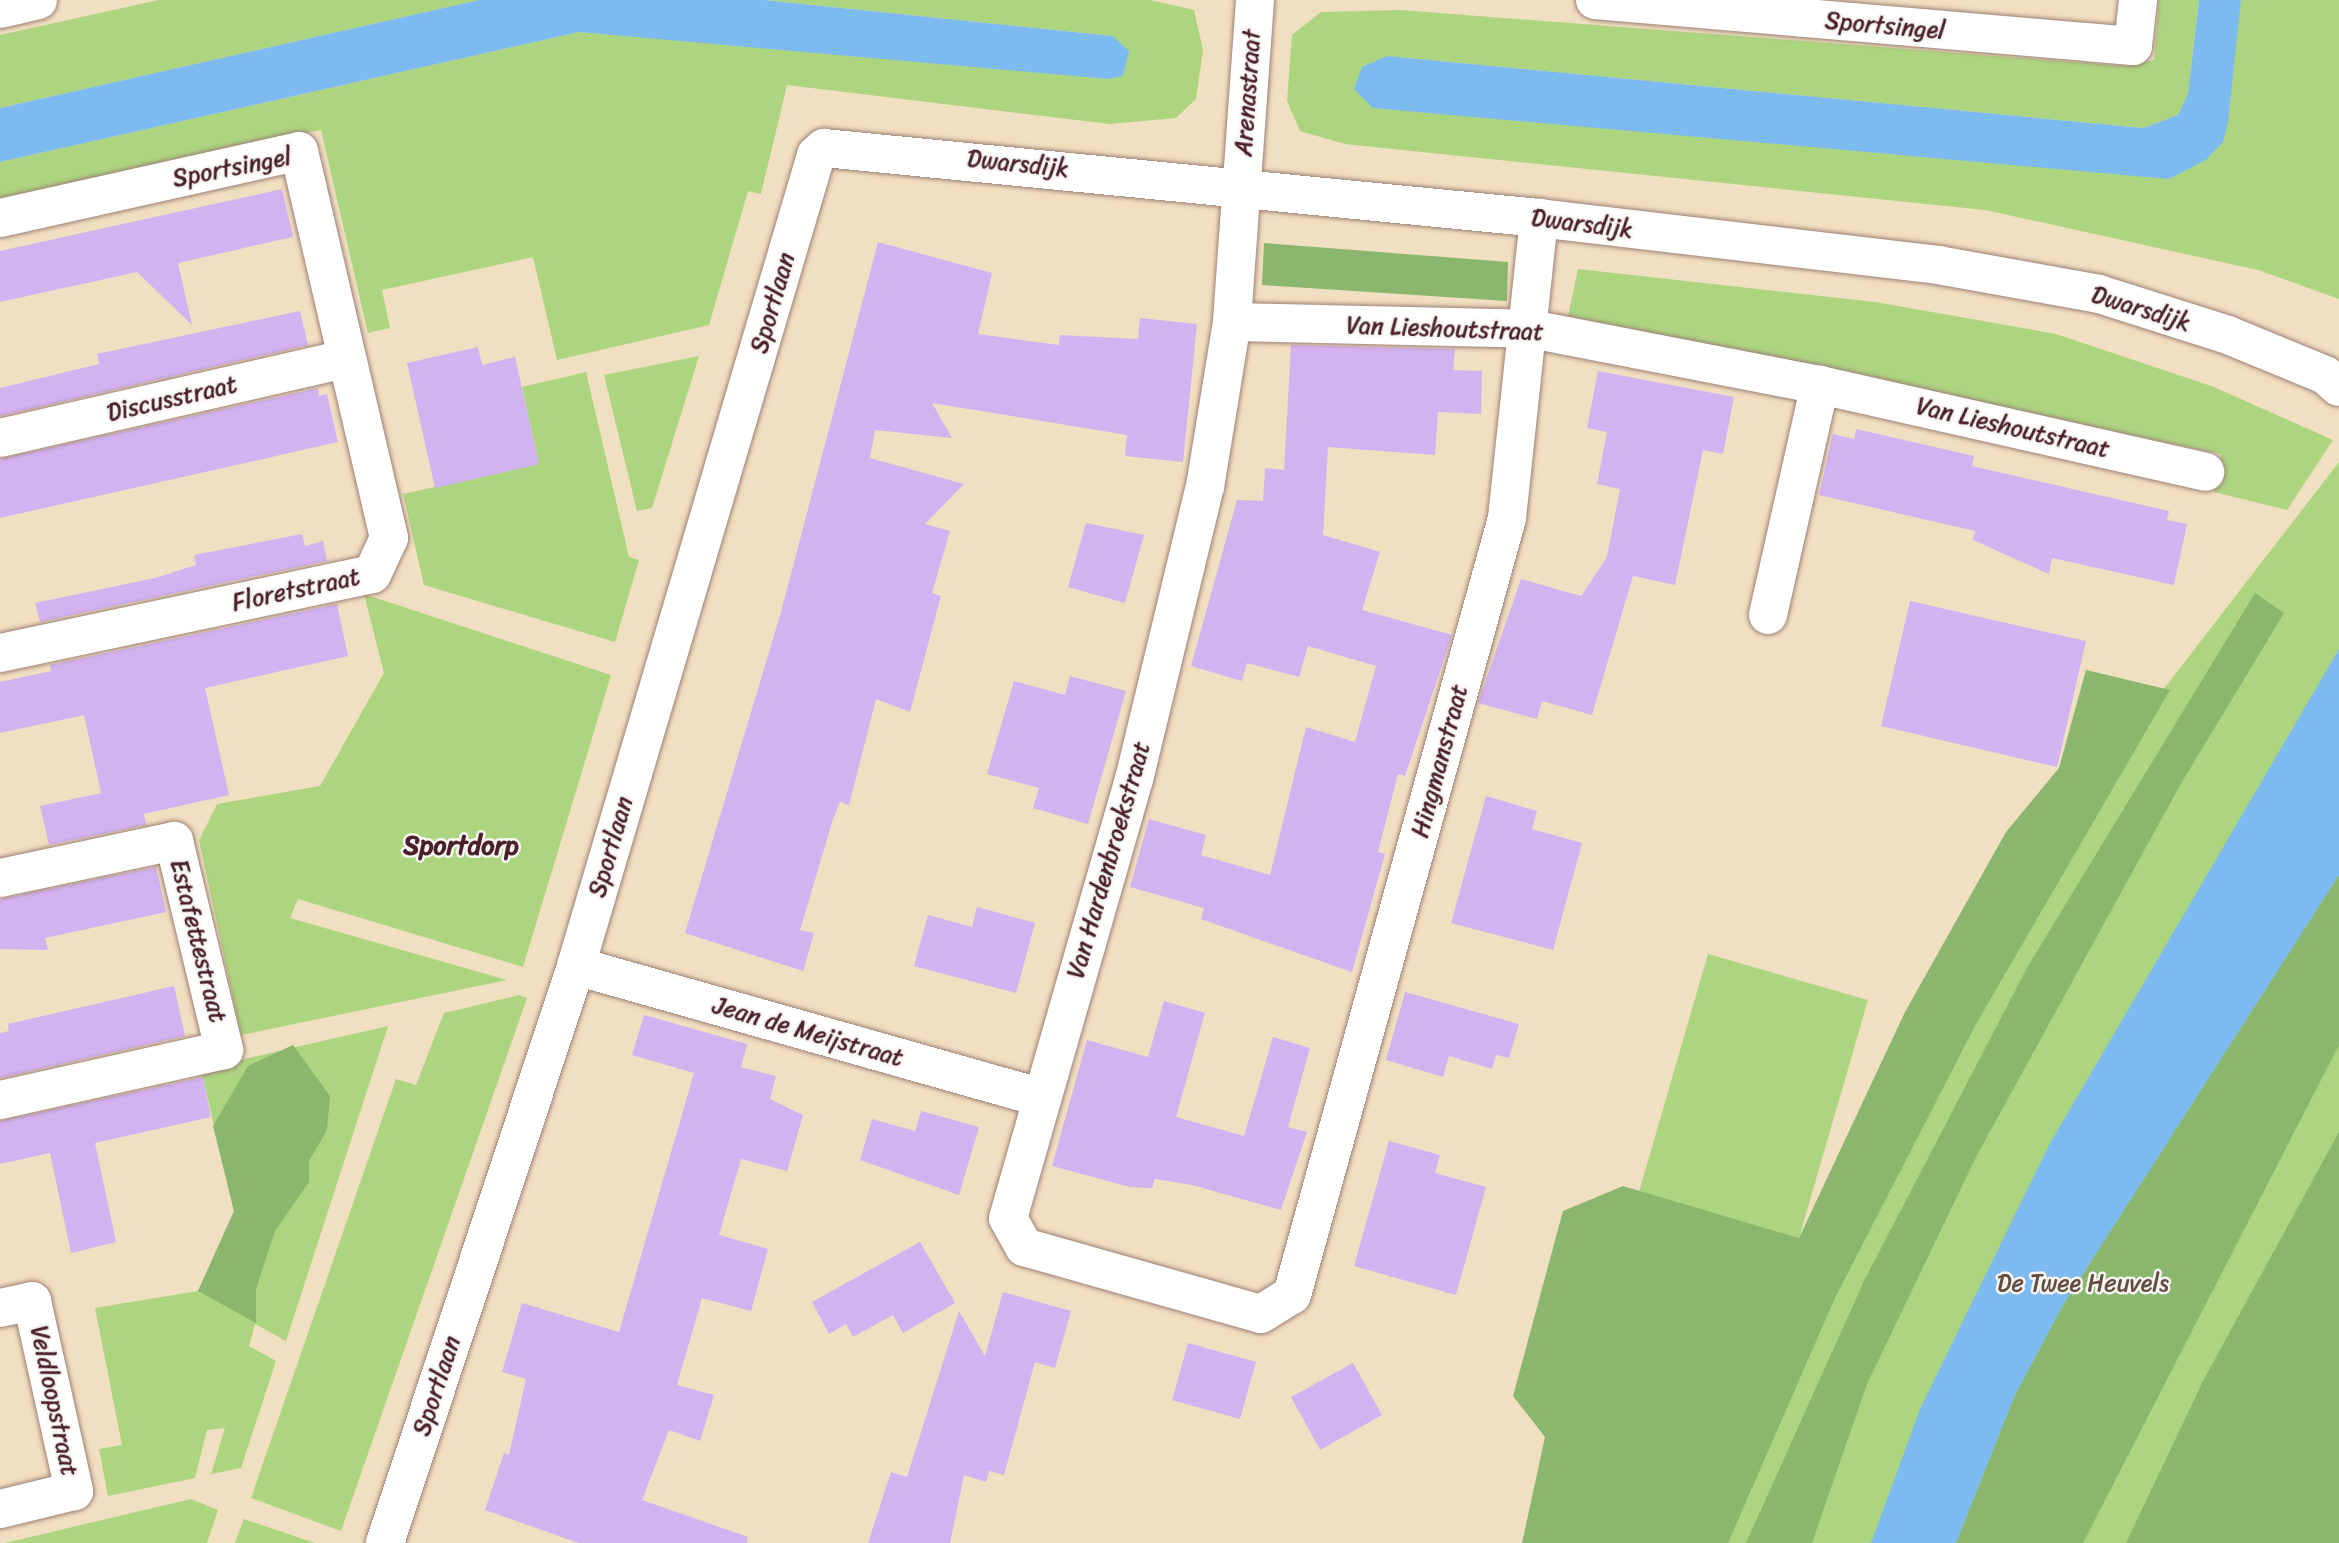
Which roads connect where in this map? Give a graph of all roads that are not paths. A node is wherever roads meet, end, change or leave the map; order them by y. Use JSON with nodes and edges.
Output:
{"nodes":[{"id":1,"x":38,"y":0,"type":"edge"},
{"id":2,"x":1255,"y":0,"type":"edge"},
{"id":3,"x":1595,"y":0,"type":"edge"},
{"id":4,"x":2138,"y":0,"type":"edge"},
{"id":5,"x":1686,"y":5,"type":"edge"},
{"id":6,"x":0,"y":9,"type":"edge"},
{"id":7,"x":824,"y":148,"type":"joint"},
{"id":8,"x":1241,"y":187,"type":"junction"},
{"id":9,"x":0,"y":218,"type":"edge"},
{"id":10,"x":1539,"y":218,"type":"junction"},
{"id":11,"x":1232,"y":323,"type":"junction"},
{"id":12,"x":1531,"y":329,"type":"junction"},
{"id":13,"x":345,"y":359,"type":"junction"},
{"id":14,"x":2334,"y":379,"type":"edge"},
{"id":15,"x":1820,"y":385,"type":"junction"},
{"id":16,"x":0,"y":438,"type":"edge"},
{"id":17,"x":2205,"y":472,"type":"dead end"},
{"id":18,"x":1768,"y":615,"type":"dead end"},
{"id":19,"x":0,"y":653,"type":"edge"},
{"id":20,"x":0,"y":878,"type":"edge"},
{"id":21,"x":576,"y":966,"type":"junction"},
{"id":22,"x":1041,"y":1098,"type":"junction"},
{"id":23,"x":0,"y":1100,"type":"edge"},
{"id":24,"x":1292,"y":1296,"type":"joint"},
{"id":25,"x":0,"y":1308,"type":"edge"},
{"id":26,"x":0,"y":1509,"type":"edge"},
{"id":27,"x":385,"y":1543,"type":"edge"}],
"edges":[{"from":1,"to":6,"type":"street"},
{"from":2,"to":8,"type":"street","name":"Arenastraat"},
{"from":3,"to":5,"type":"street","name":"Sportsingel"},
{"from":4,"to":5,"type":"street","name":"Sportsingel"},
{"from":7,"to":8,"type":"street","name":"Dwarsdijk"},
{"from":7,"to":21,"type":"street","name":"Sportlaan"},
{"from":8,"to":10,"type":"street","name":"Dwarsdijk"},
{"from":8,"to":11,"type":"street","name":"Van Hardenbroekstraat"},
{"from":9,"to":13,"type":"street","name":"Sportsingel"},
{"from":10,"to":12,"type":"street","name":"Hingmanstraat"},
{"from":10,"to":14,"type":"street","name":"Dwarsdijk"},
{"from":11,"to":12,"type":"street","name":"Van Lieshoutstraat"},
{"from":11,"to":22,"type":"street","name":"Van Hardenbroekstraat"},
{"from":12,"to":15,"type":"street","name":"Van Lieshoutstraat"},
{"from":12,"to":24,"type":"street","name":"Hingmanstraat"},
{"from":13,"to":16,"type":"street","name":"Discusstraat"},
{"from":13,"to":19,"type":"street","name":"Floretstraat"},
{"from":15,"to":17,"type":"street","name":"Van Lieshoutstraat"},
{"from":15,"to":18,"type":"street"},
{"from":20,"to":23,"type":"street","name":"Estafettestraat"},
{"from":21,"to":22,"type":"street","name":"Jean de Meijstraat"},
{"from":21,"to":27,"type":"street","name":"Sportlaan"},
{"from":22,"to":24,"type":"street","name":"Van Hardenbroekstraat"},
{"from":25,"to":26,"type":"street","name":"Veldloopstraat"}]}
